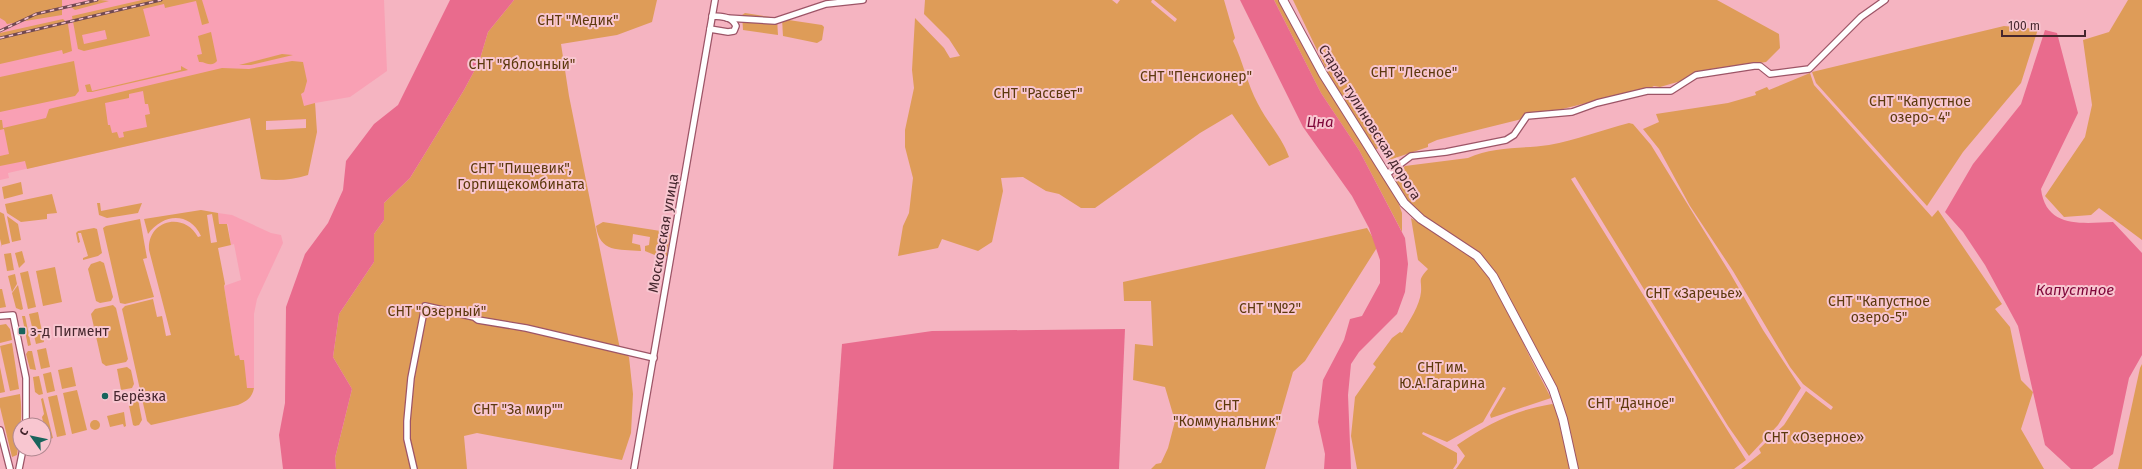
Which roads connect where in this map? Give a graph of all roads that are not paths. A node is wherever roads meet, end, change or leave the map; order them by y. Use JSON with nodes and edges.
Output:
{"nodes":[{"id":1,"x":715,"y":0,"type":"edge"},
{"id":2,"x":863,"y":0,"type":"edge"},
{"id":3,"x":1283,"y":0,"type":"edge"},
{"id":4,"x":1885,"y":0,"type":"edge"},
{"id":5,"x":712,"y":16,"type":"junction"},
{"id":6,"x":727,"y":18,"type":"junction"},
{"id":7,"x":710,"y":29,"type":"junction"},
{"id":8,"x":1387,"y":174,"type":"junction"},
{"id":9,"x":0,"y":316,"type":"edge"},
{"id":10,"x":654,"y":358,"type":"junction"},
{"id":11,"x":26,"y":417,"type":"edge"},
{"id":12,"x":0,"y":430,"type":"edge"},
{"id":13,"x":21,"y":457,"type":"edge"},
{"id":14,"x":10,"y":469,"type":"edge"},
{"id":15,"x":19,"y":469,"type":"edge"},
{"id":16,"x":414,"y":469,"type":"edge"},
{"id":17,"x":634,"y":469,"type":"edge"},
{"id":18,"x":1574,"y":469,"type":"edge"}],
"edges":[{"from":1,"to":5,"type":"street","name":"Московская улица"},
{"from":2,"to":6,"type":"street"},
{"from":3,"to":8,"type":"street","name":"Старая тулиновская дорога"},
{"from":4,"to":8,"type":"street"},
{"from":5,"to":6,"type":"street"},
{"from":5,"to":7,"type":"street","name":"Московская улица"},
{"from":6,"to":7,"type":"street"},
{"from":7,"to":10,"type":"street","name":"Московская улица"},
{"from":8,"to":18,"type":"street","name":"Старая тулиновская дорога"},
{"from":9,"to":11,"type":"street"},
{"from":10,"to":16,"type":"street"},
{"from":10,"to":17,"type":"street","name":"Московская улица"},
{"from":12,"to":14,"type":"street"},
{"from":13,"to":15,"type":"street"}]}
